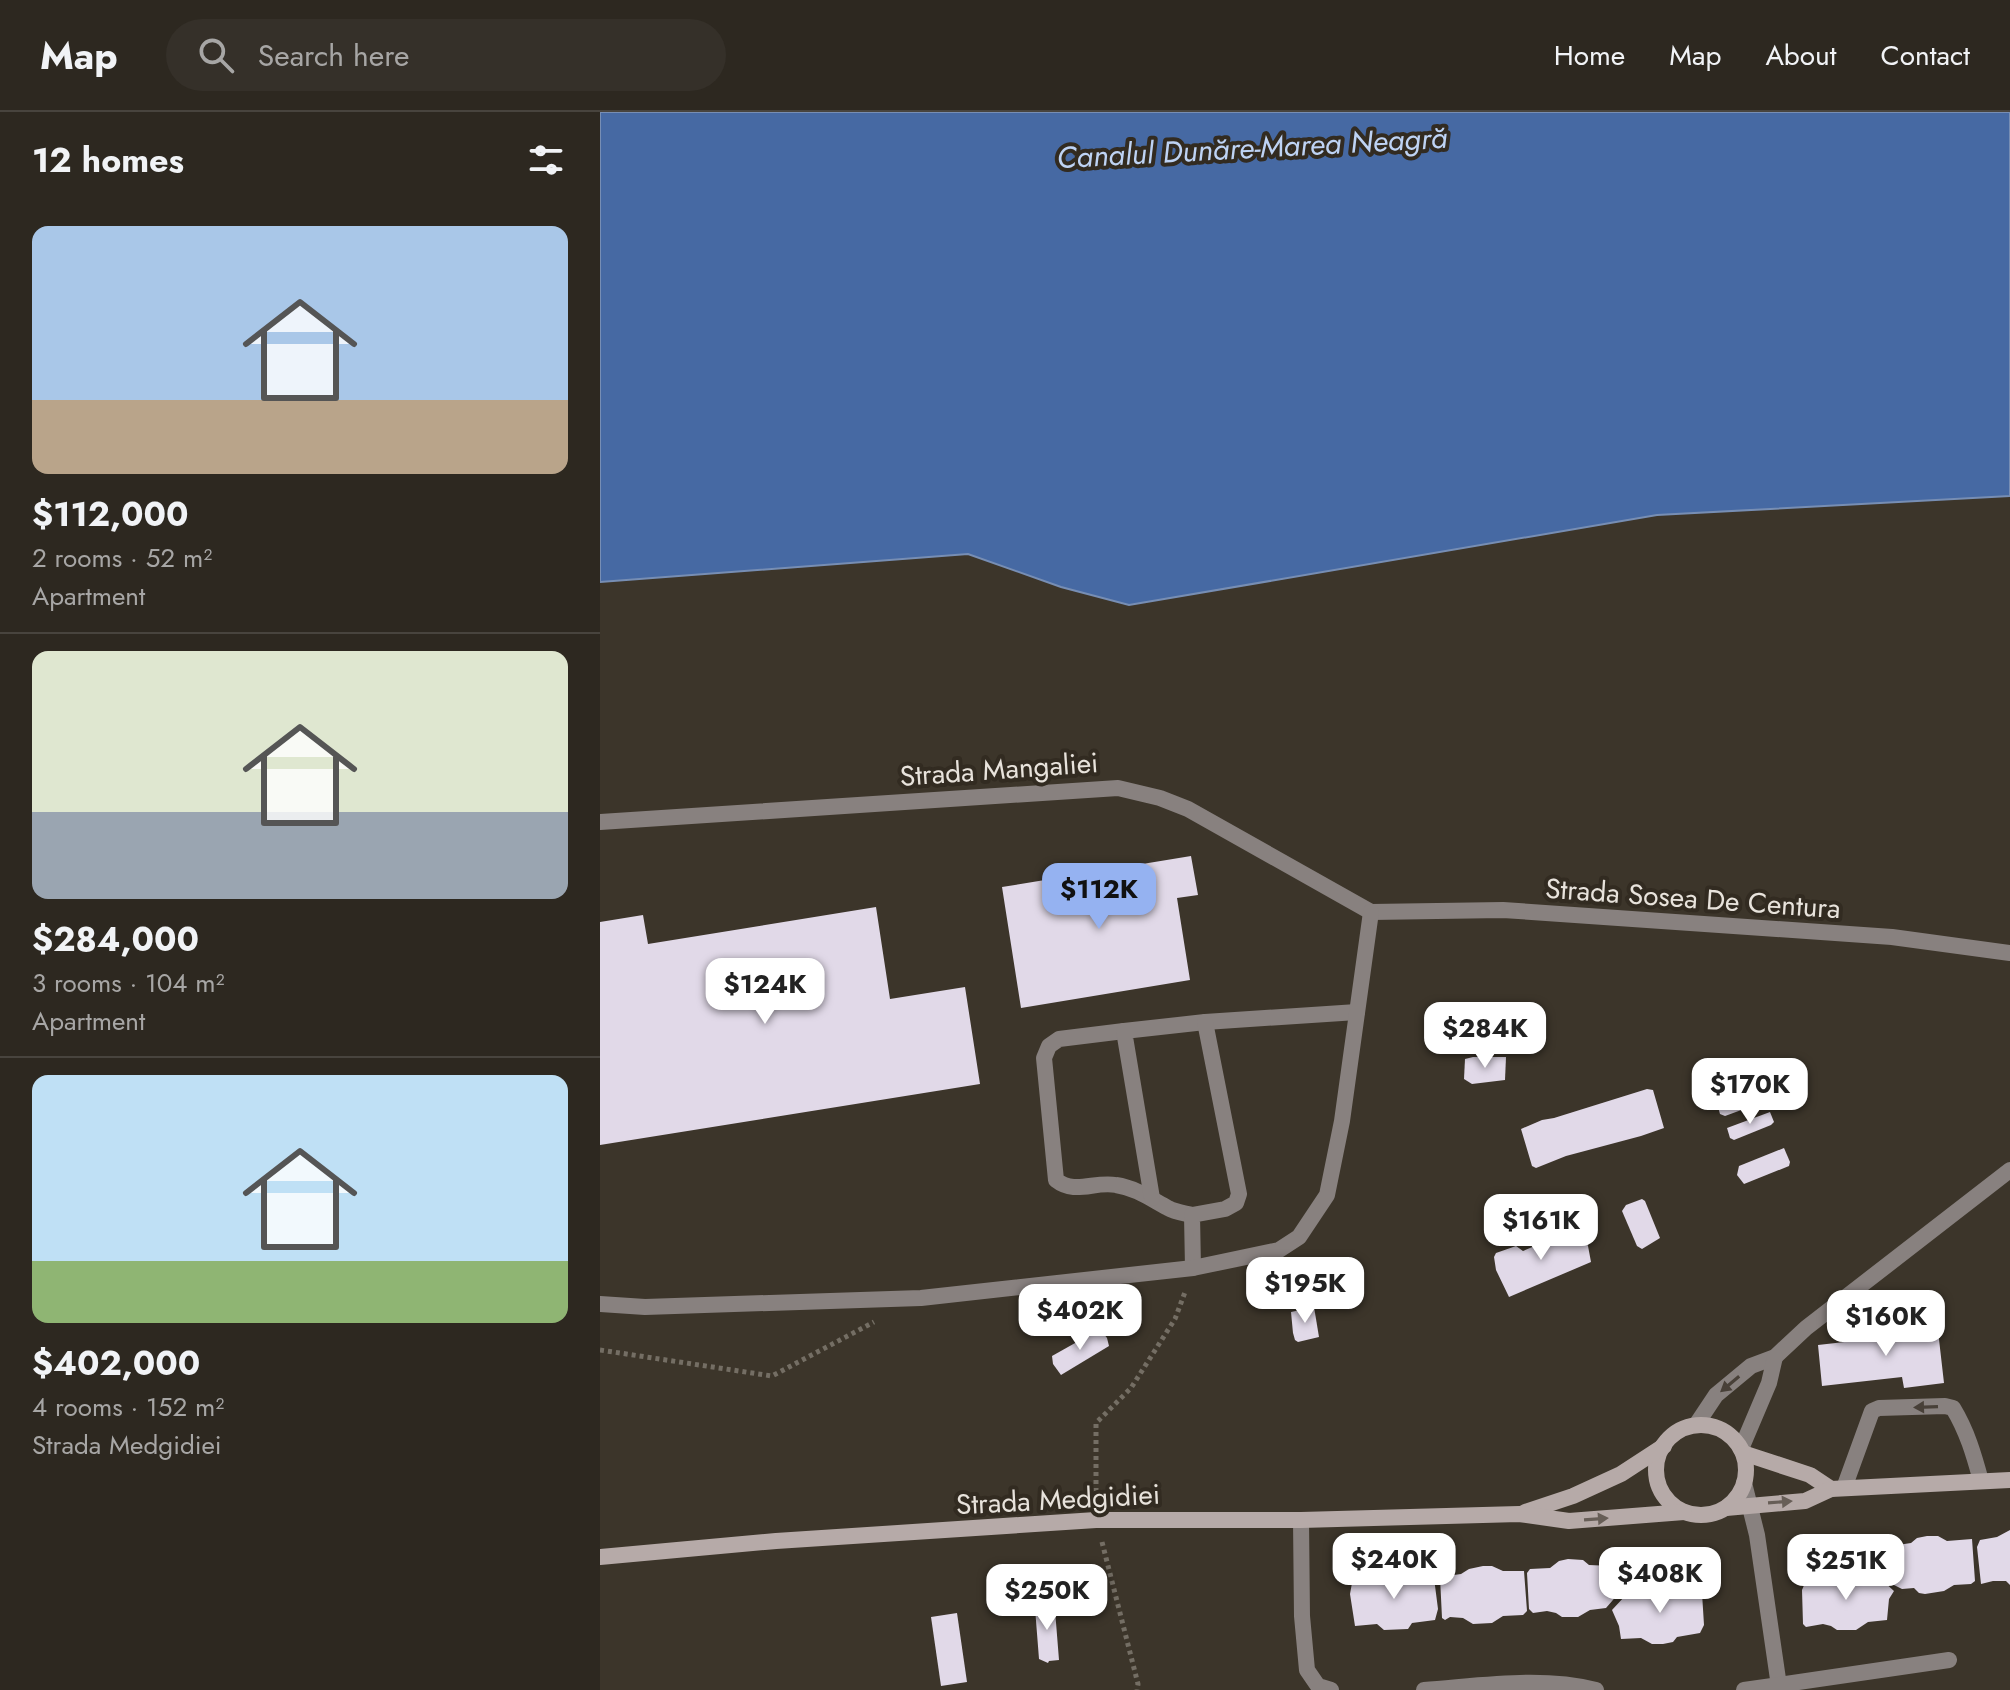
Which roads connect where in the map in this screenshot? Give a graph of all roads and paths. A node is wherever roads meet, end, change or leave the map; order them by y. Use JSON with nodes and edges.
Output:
{"nodes":[{"id":1,"x":600,"y":822,"type":"edge"},
{"id":2,"x":1371,"y":912,"type":"junction"},
{"id":3,"x":2010,"y":953,"type":"edge"},
{"id":4,"x":1357,"y":1012,"type":"junction"},
{"id":5,"x":1205,"y":1022,"type":"junction"},
{"id":6,"x":1124,"y":1031,"type":"junction"},
{"id":7,"x":2010,"y":1170,"type":"edge"},
{"id":8,"x":1152,"y":1198,"type":"junction"},
{"id":9,"x":1192,"y":1215,"type":"junction"},
{"id":10,"x":1193,"y":1268,"type":"junction"},
{"id":11,"x":600,"y":1304,"type":"edge"},
{"id":12,"x":880,"y":1319,"type":"dead end"},
{"id":13,"x":600,"y":1350,"type":"edge"},
{"id":14,"x":1775,"y":1357,"type":"junction"},
{"id":15,"x":1696,"y":1425,"type":"junction"},
{"id":16,"x":1664,"y":1446,"type":"junction"},
{"id":17,"x":1742,"y":1451,"type":"junction"},
{"id":18,"x":2010,"y":1480,"type":"edge"},
{"id":19,"x":1981,"y":1481,"type":"junction"},
{"id":20,"x":1744,"y":1483,"type":"junction"},
{"id":21,"x":1838,"y":1489,"type":"junction"},
{"id":22,"x":1749,"y":1505,"type":"junction"},
{"id":23,"x":1726,"y":1508,"type":"junction"},
{"id":24,"x":1684,"y":1512,"type":"junction"},
{"id":25,"x":1519,"y":1514,"type":"junction"},
{"id":26,"x":1096,"y":1520,"type":"junction"},
{"id":27,"x":1301,"y":1520,"type":"junction"},
{"id":28,"x":600,"y":1557,"type":"edge"},
{"id":29,"x":1949,"y":1660,"type":"dead end"},
{"id":30,"x":1779,"y":1686,"type":"junction"},
{"id":31,"x":1137,"y":1690,"type":"edge"},
{"id":32,"x":1331,"y":1690,"type":"edge"},
{"id":33,"x":1424,"y":1690,"type":"edge"},
{"id":34,"x":1596,"y":1690,"type":"edge"},
{"id":35,"x":1744,"y":1690,"type":"edge"}],
"edges":[{"from":1,"to":2,"type":"street","name":"Strada Mangaliei"},
{"from":2,"to":3,"type":"street","name":"Strada Sosea De Centura"},
{"from":2,"to":4,"type":"street"},
{"from":4,"to":5,"type":"street"},
{"from":4,"to":10,"type":"street"},
{"from":5,"to":6,"type":"street"},
{"from":5,"to":9,"type":"street"},
{"from":6,"to":8,"type":"street"},
{"from":6,"to":8,"type":"street"},
{"from":7,"to":14,"type":"street"},
{"from":8,"to":9,"type":"street"},
{"from":9,"to":10,"type":"street"},
{"from":10,"to":11,"type":"street"},
{"from":10,"to":26,"type":"path"},
{"from":12,"to":13,"type":"path"},
{"from":14,"to":15,"type":"street","one_way":true},
{"from":14,"to":17,"type":"street"},
{"from":15,"to":16,"type":"main road"},
{"from":15,"to":17,"type":"main road"},
{"from":16,"to":24,"type":"main road"},
{"from":16,"to":25,"type":"main road","name":"Strada Medgidiei"},
{"from":17,"to":20,"type":"main road"},
{"from":17,"to":21,"type":"main road"},
{"from":18,"to":19,"type":"main road"},
{"from":19,"to":21,"type":"main road"},
{"from":19,"to":21,"type":"street","one_way":true},
{"from":20,"to":22,"type":"street"},
{"from":20,"to":23,"type":"main road"},
{"from":22,"to":21,"type":"main road","one_way":true},
{"from":22,"to":23,"type":"main road"},
{"from":22,"to":30,"type":"street"},
{"from":23,"to":24,"type":"main road"},
{"from":25,"to":24,"type":"main road","name":"Strada Medgidiei","one_way":true},
{"from":25,"to":27,"type":"main road","name":"Strada Medgidiei"},
{"from":26,"to":27,"type":"main road","name":"Strada Medgidiei"},
{"from":26,"to":28,"type":"main road","name":"Strada Medgidiei"},
{"from":26,"to":31,"type":"path"},
{"from":27,"to":32,"type":"street"},
{"from":29,"to":30,"type":"street"},
{"from":30,"to":35,"type":"street"},
{"from":33,"to":34,"type":"street"}]}
